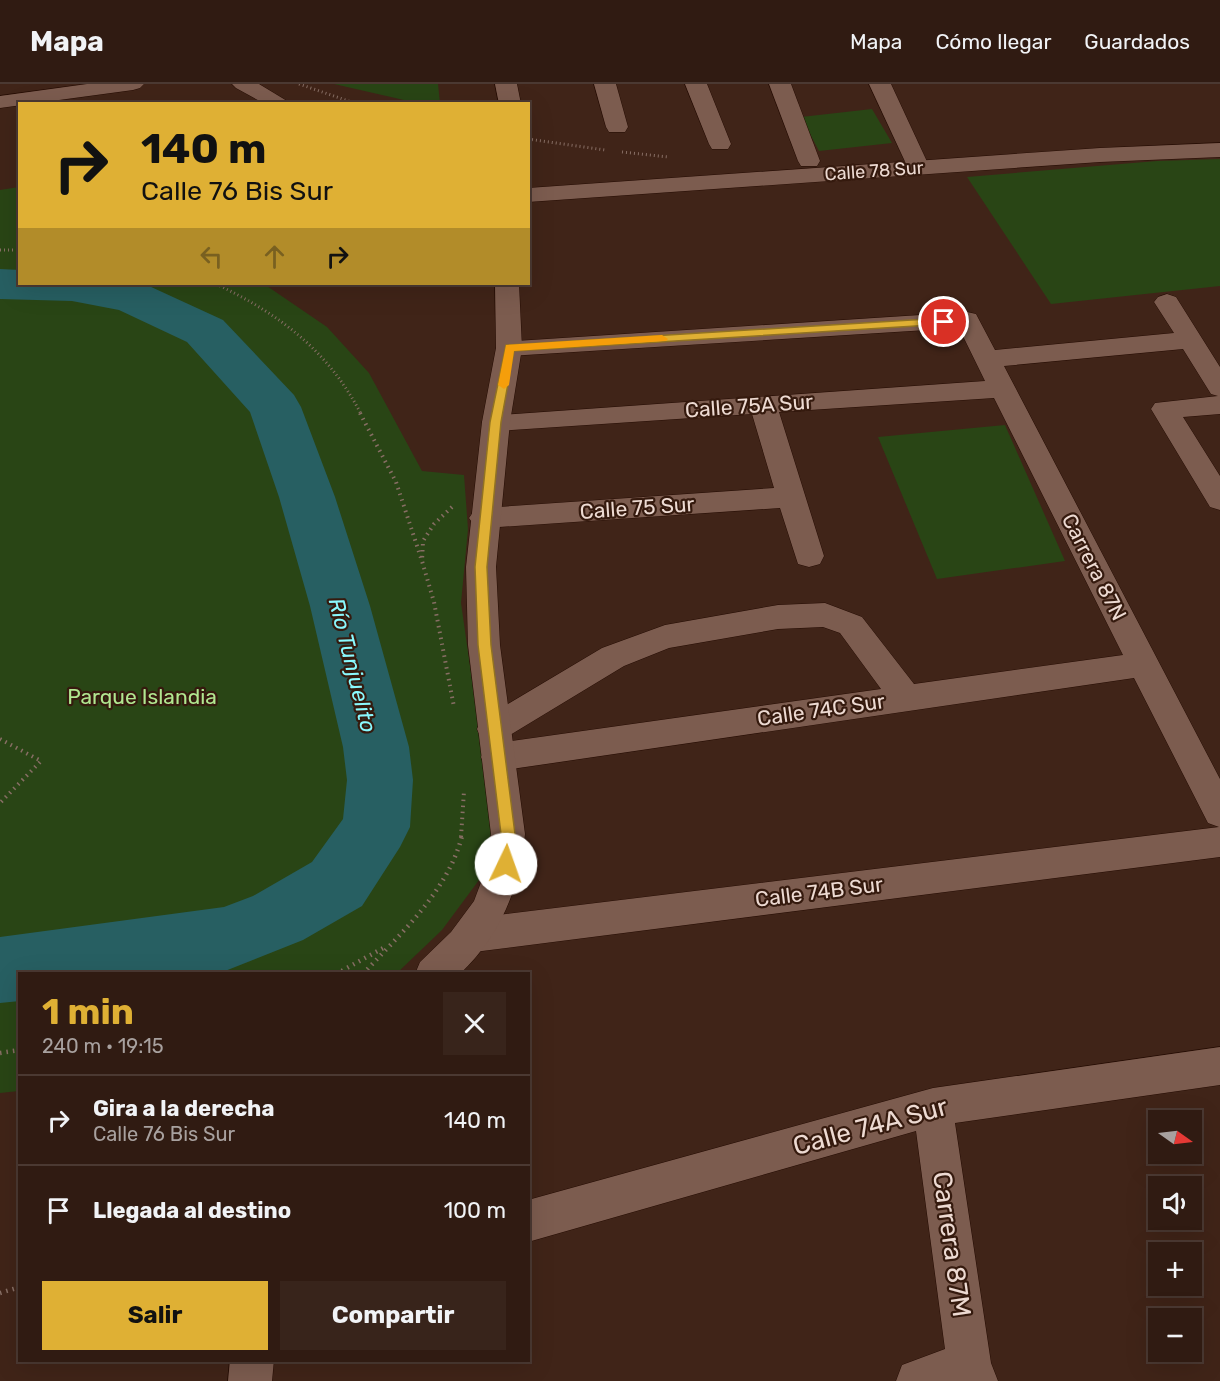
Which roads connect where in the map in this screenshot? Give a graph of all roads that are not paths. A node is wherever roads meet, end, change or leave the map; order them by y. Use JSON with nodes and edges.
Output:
{"nodes":[{"id":1,"x":133,"y":84,"type":"edge"},
{"id":2,"x":243,"y":84,"type":"edge"},
{"id":3,"x":506,"y":84,"type":"edge"},
{"id":4,"x":605,"y":84,"type":"edge"},
{"id":5,"x":696,"y":84,"type":"edge"},
{"id":6,"x":780,"y":84,"type":"edge"},
{"id":7,"x":880,"y":84,"type":"edge"},
{"id":8,"x":2,"y":102,"type":"dead end"},
{"id":9,"x":278,"y":102,"type":"edge"},
{"id":10,"x":510,"y":102,"type":"edge"},
{"id":11,"x":617,"y":127,"type":"dead end"},
{"id":12,"x":720,"y":144,"type":"dead end"},
{"id":13,"x":1220,"y":150,"type":"edge"},
{"id":14,"x":809,"y":161,"type":"dead end"},
{"id":15,"x":919,"y":168,"type":"junction"},
{"id":16,"x":530,"y":191,"type":"edge"},
{"id":17,"x":507,"y":285,"type":"edge"},
{"id":18,"x":1167,"y":302,"type":"dead end"},
{"id":19,"x":1191,"y":340,"type":"junction"},
{"id":20,"x":509,"y":348,"type":"junction"},
{"id":21,"x":987,"y":359,"type":"junction"},
{"id":22,"x":1220,"y":388,"type":"edge"},
{"id":23,"x":1002,"y":389,"type":"junction"},
{"id":24,"x":763,"y":405,"type":"junction"},
{"id":25,"x":1220,"y":405,"type":"edge"},
{"id":26,"x":496,"y":422,"type":"junction"},
{"id":27,"x":791,"y":497,"type":"junction"},
{"id":28,"x":1220,"y":501,"type":"edge"},
{"id":29,"x":484,"y":518,"type":"junction"},
{"id":30,"x":809,"y":556,"type":"dead end"},
{"id":31,"x":1143,"y":664,"type":"junction"},
{"id":32,"x":906,"y":698,"type":"junction"},
{"id":33,"x":496,"y":743,"type":"junction"},
{"id":34,"x":1220,"y":813,"type":"edge"},
{"id":35,"x":1220,"y":842,"type":"edge"},
{"id":36,"x":474,"y":935,"type":"junction"},
{"id":37,"x":435,"y":972,"type":"edge"},
{"id":38,"x":1220,"y":1066,"type":"edge"},
{"id":39,"x":933,"y":1107,"type":"junction"},
{"id":40,"x":530,"y":1220,"type":"edge"},
{"id":41,"x":252,"y":1362,"type":"edge"},
{"id":42,"x":972,"y":1372,"type":"edge"},
{"id":43,"x":250,"y":1381,"type":"edge"},
{"id":44,"x":918,"y":1381,"type":"edge"}],
"edges":[{"from":1,"to":8,"type":"street"},
{"from":2,"to":9,"type":"street"},
{"from":3,"to":10,"type":"street"},
{"from":4,"to":11,"type":"street"},
{"from":5,"to":12,"type":"street"},
{"from":6,"to":14,"type":"street"},
{"from":7,"to":15,"type":"street"},
{"from":13,"to":15,"type":"street","name":"Calle 78 Sur"},
{"from":15,"to":16,"type":"street","name":"Calle 78 Sur"},
{"from":17,"to":20,"type":"street"},
{"from":18,"to":19,"type":"street"},
{"from":19,"to":21,"type":"street"},
{"from":19,"to":22,"type":"street"},
{"from":20,"to":21,"type":"street","name":"Carrera 87N"},
{"from":20,"to":26,"type":"street"},
{"from":21,"to":23,"type":"street","name":"Carrera 87N"},
{"from":23,"to":24,"type":"street","name":"Calle 75A Sur"},
{"from":23,"to":31,"type":"street","name":"Carrera 87N"},
{"from":24,"to":26,"type":"street","name":"Calle 75A Sur"},
{"from":24,"to":27,"type":"street"},
{"from":25,"to":28,"type":"street"},
{"from":26,"to":29,"type":"street"},
{"from":27,"to":29,"type":"street","name":"Calle 75 Sur"},
{"from":27,"to":30,"type":"street"},
{"from":29,"to":33,"type":"street"},
{"from":31,"to":32,"type":"street","name":"Calle 74C Sur"},
{"from":31,"to":34,"type":"street","name":"Carrera 87N"},
{"from":32,"to":33,"type":"street","name":"Calle 74C Sur"},
{"from":32,"to":33,"type":"street"},
{"from":33,"to":36,"type":"street"},
{"from":35,"to":36,"type":"street","name":"Calle 74B Sur"},
{"from":36,"to":37,"type":"street"},
{"from":38,"to":39,"type":"street","name":"Calle 74A Sur"},
{"from":39,"to":40,"type":"street","name":"Calle 74A Sur"},
{"from":39,"to":42,"type":"street","name":"Carrera 87M"},
{"from":41,"to":43,"type":"street"},
{"from":42,"to":44,"type":"street"}]}
